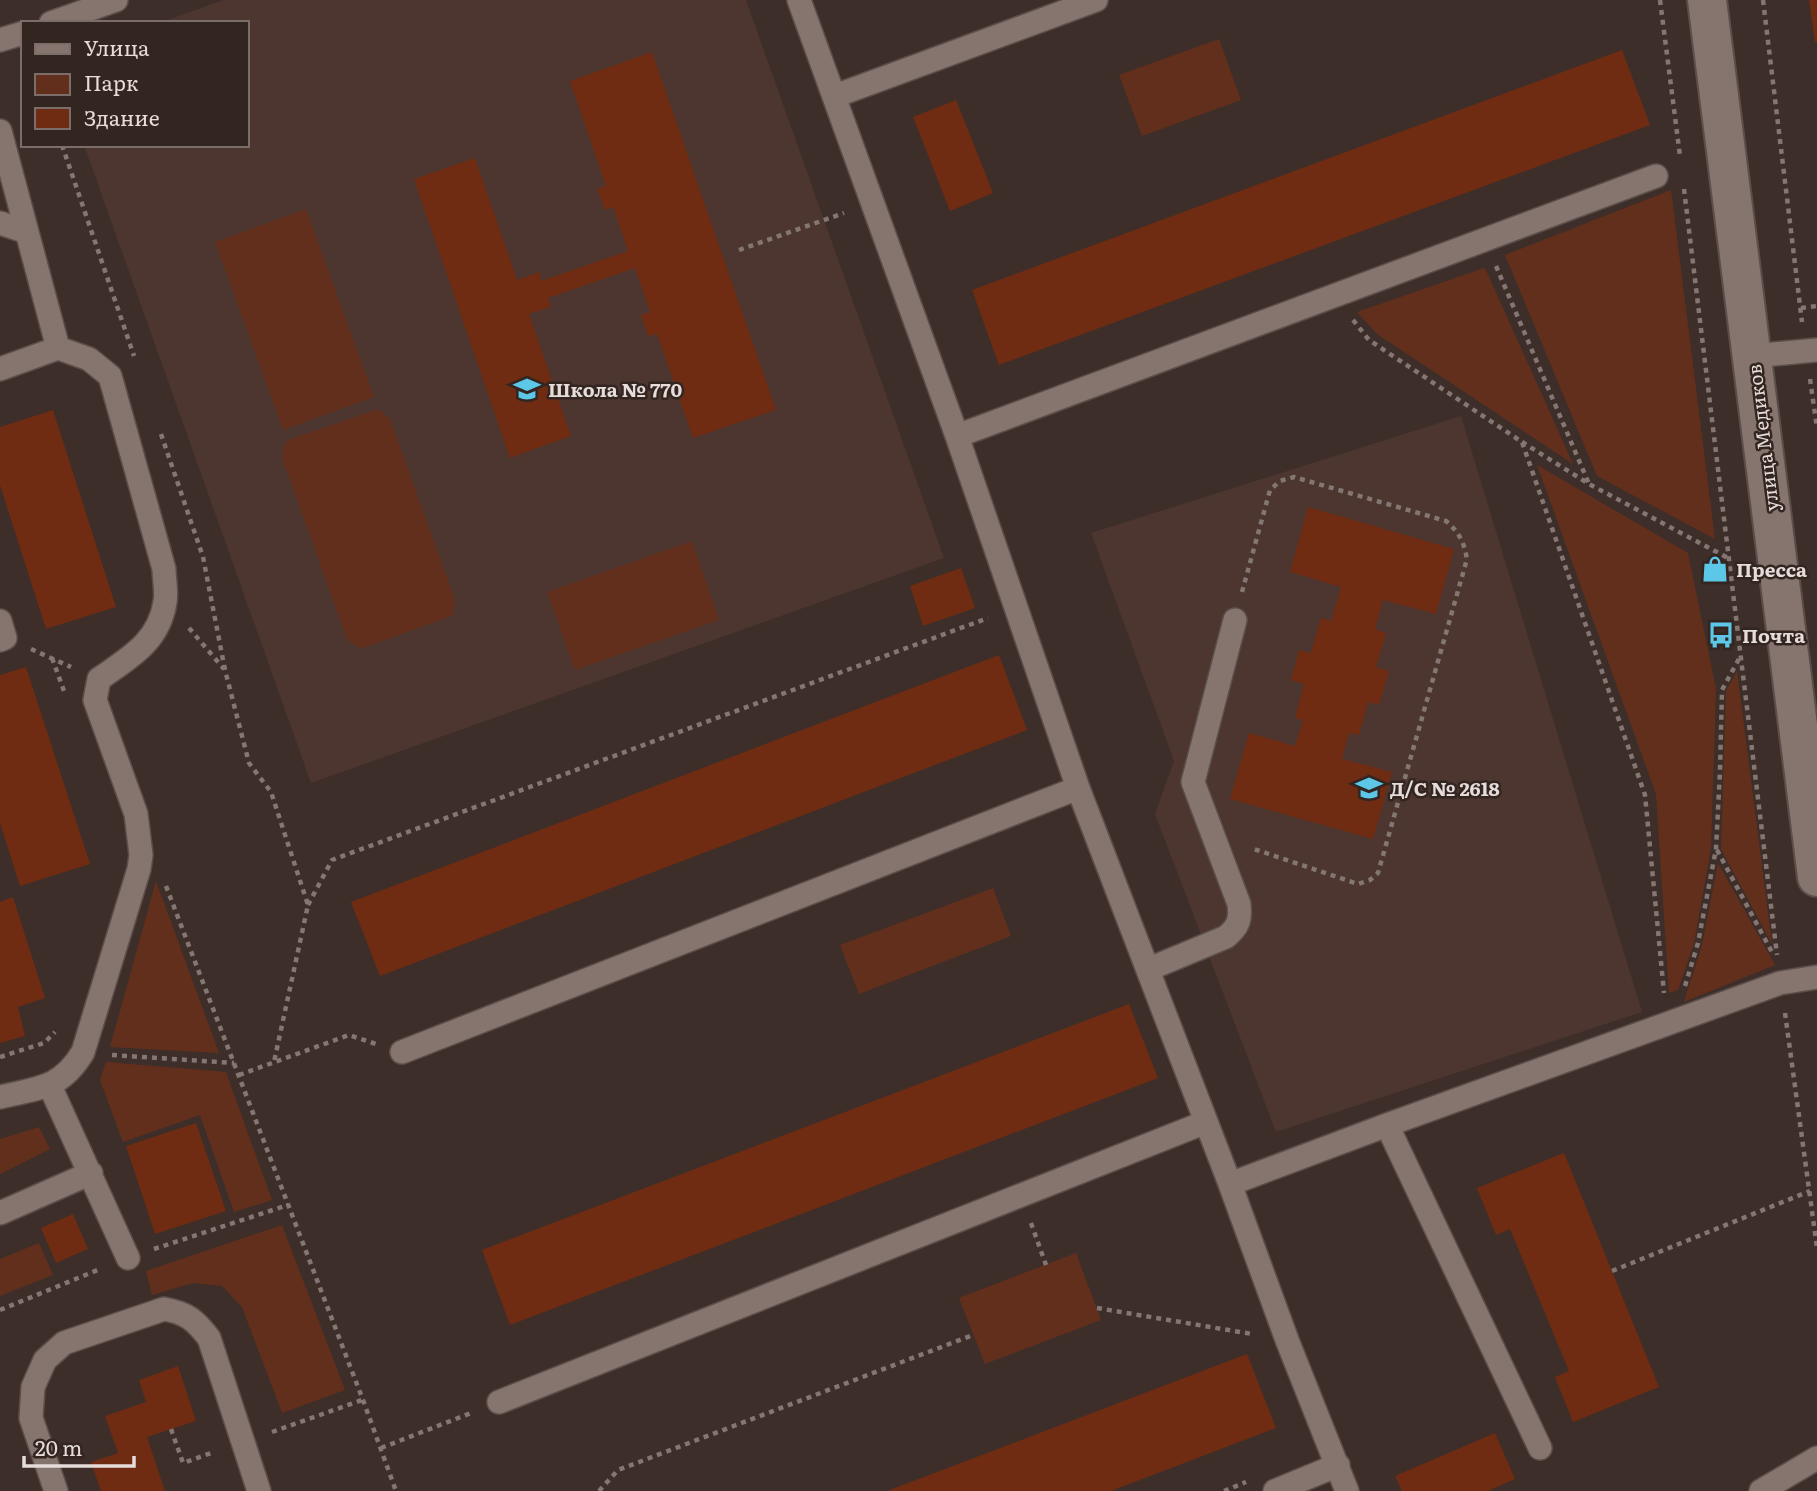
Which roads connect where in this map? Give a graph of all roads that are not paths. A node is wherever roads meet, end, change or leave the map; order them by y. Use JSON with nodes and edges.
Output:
{"nodes":[{"id":1,"x":116,"y":0,"type":"edge"},
{"id":2,"x":799,"y":0,"type":"edge"},
{"id":3,"x":1096,"y":0,"type":"edge"},
{"id":4,"x":1707,"y":0,"type":"edge"},
{"id":5,"x":57,"y":21,"type":"edge"},
{"id":6,"x":21,"y":34,"type":"edge"},
{"id":7,"x":0,"y":40,"type":"edge"},
{"id":8,"x":835,"y":96,"type":"junction"},
{"id":9,"x":0,"y":131,"type":"edge"},
{"id":10,"x":1656,"y":176,"type":"dead end"},
{"id":11,"x":0,"y":223,"type":"edge"},
{"id":12,"x":27,"y":232,"type":"junction"},
{"id":13,"x":58,"y":348,"type":"junction"},
{"id":14,"x":1811,"y":350,"type":"edge"},
{"id":15,"x":1752,"y":356,"type":"junction"},
{"id":16,"x":0,"y":369,"type":"edge"},
{"id":17,"x":957,"y":436,"type":"junction"},
{"id":18,"x":1235,"y":620,"type":"road end"},
{"id":19,"x":1808,"y":731,"type":"edge"},
{"id":20,"x":1078,"y":788,"type":"junction"},
{"id":21,"x":1817,"y":877,"type":"edge"},
{"id":22,"x":1149,"y":969,"type":"junction"},
{"id":23,"x":1817,"y":977,"type":"edge"},
{"id":24,"x":402,"y":1052,"type":"road end"},
{"id":25,"x":50,"y":1086,"type":"junction"},
{"id":26,"x":0,"y":1097,"type":"edge"},
{"id":27,"x":1206,"y":1122,"type":"junction"},
{"id":28,"x":1387,"y":1125,"type":"junction"},
{"id":29,"x":91,"y":1173,"type":"junction"},
{"id":30,"x":1230,"y":1184,"type":"junction"},
{"id":31,"x":0,"y":1213,"type":"edge"},
{"id":32,"x":128,"y":1258,"type":"road end"},
{"id":33,"x":499,"y":1402,"type":"road end"},
{"id":34,"x":1540,"y":1448,"type":"dead end"},
{"id":35,"x":1817,"y":1458,"type":"edge"},
{"id":36,"x":1338,"y":1465,"type":"junction"},
{"id":37,"x":56,"y":1491,"type":"edge"},
{"id":38,"x":259,"y":1491,"type":"edge"},
{"id":39,"x":1275,"y":1491,"type":"edge"},
{"id":40,"x":1348,"y":1491,"type":"edge"},
{"id":41,"x":1761,"y":1491,"type":"edge"}],
"edges":[{"from":1,"to":5,"type":"lane"},
{"from":2,"to":8,"type":"lane"},
{"from":3,"to":8,"type":"lane"},
{"from":4,"to":15,"type":"street","name":"улица Медиков"},
{"from":6,"to":7,"type":"lane"},
{"from":8,"to":17,"type":"lane"},
{"from":9,"to":12,"type":"lane"},
{"from":10,"to":17,"type":"lane"},
{"from":11,"to":12,"type":"lane"},
{"from":12,"to":13,"type":"lane"},
{"from":13,"to":16,"type":"lane"},
{"from":13,"to":25,"type":"lane"},
{"from":14,"to":15,"type":"lane"},
{"from":15,"to":19,"type":"street","name":"улица Медиков"},
{"from":17,"to":20,"type":"lane"},
{"from":18,"to":22,"type":"lane"},
{"from":19,"to":21,"type":"street","name":"улица Медиков"},
{"from":20,"to":22,"type":"lane"},
{"from":20,"to":24,"type":"lane"},
{"from":22,"to":27,"type":"lane"},
{"from":23,"to":28,"type":"lane"},
{"from":25,"to":26,"type":"lane"},
{"from":25,"to":29,"type":"lane"},
{"from":27,"to":30,"type":"lane"},
{"from":27,"to":33,"type":"lane"},
{"from":28,"to":30,"type":"lane"},
{"from":28,"to":34,"type":"lane"},
{"from":29,"to":31,"type":"lane"},
{"from":29,"to":32,"type":"lane"},
{"from":30,"to":36,"type":"lane"},
{"from":35,"to":41,"type":"lane"},
{"from":36,"to":39,"type":"lane"},
{"from":36,"to":40,"type":"lane"},
{"from":37,"to":38,"type":"lane"}]}
